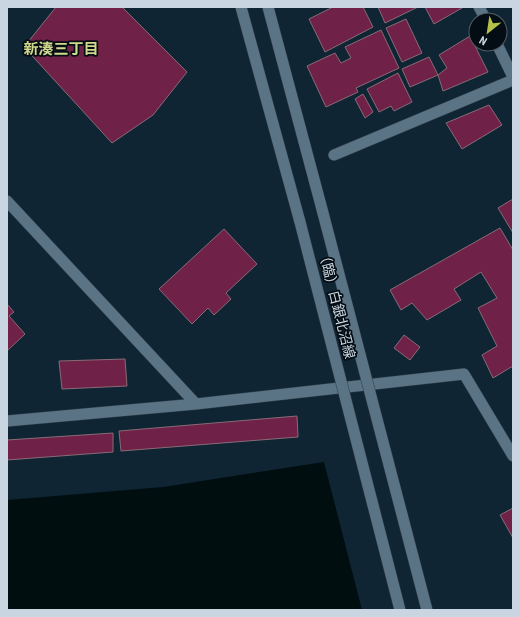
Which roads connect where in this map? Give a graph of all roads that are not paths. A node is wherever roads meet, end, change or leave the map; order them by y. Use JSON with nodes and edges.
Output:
{"nodes":[{"id":1,"x":241,"y":7,"type":"edge"},
{"id":2,"x":268,"y":7,"type":"edge"},
{"id":3,"x":501,"y":52,"type":"edge"},
{"id":4,"x":513,"y":78,"type":"edge"},
{"id":5,"x":334,"y":155,"type":"dead end"},
{"id":6,"x":7,"y":201,"type":"edge"},
{"id":7,"x":196,"y":404,"type":"junction"},
{"id":8,"x":7,"y":420,"type":"edge"},
{"id":9,"x":513,"y":456,"type":"edge"},
{"id":10,"x":400,"y":610,"type":"edge"},
{"id":11,"x":427,"y":610,"type":"edge"}],
"edges":[{"from":1,"to":10,"type":"street","name":"（臨）白銀北沼線","bridge":true},
{"from":2,"to":11,"type":"street","name":"（臨）白銀北沼線","bridge":true},
{"from":3,"to":4,"type":"street"},
{"from":4,"to":5,"type":"street"},
{"from":6,"to":7,"type":"street"},
{"from":7,"to":8,"type":"street"},
{"from":7,"to":9,"type":"street"}]}
